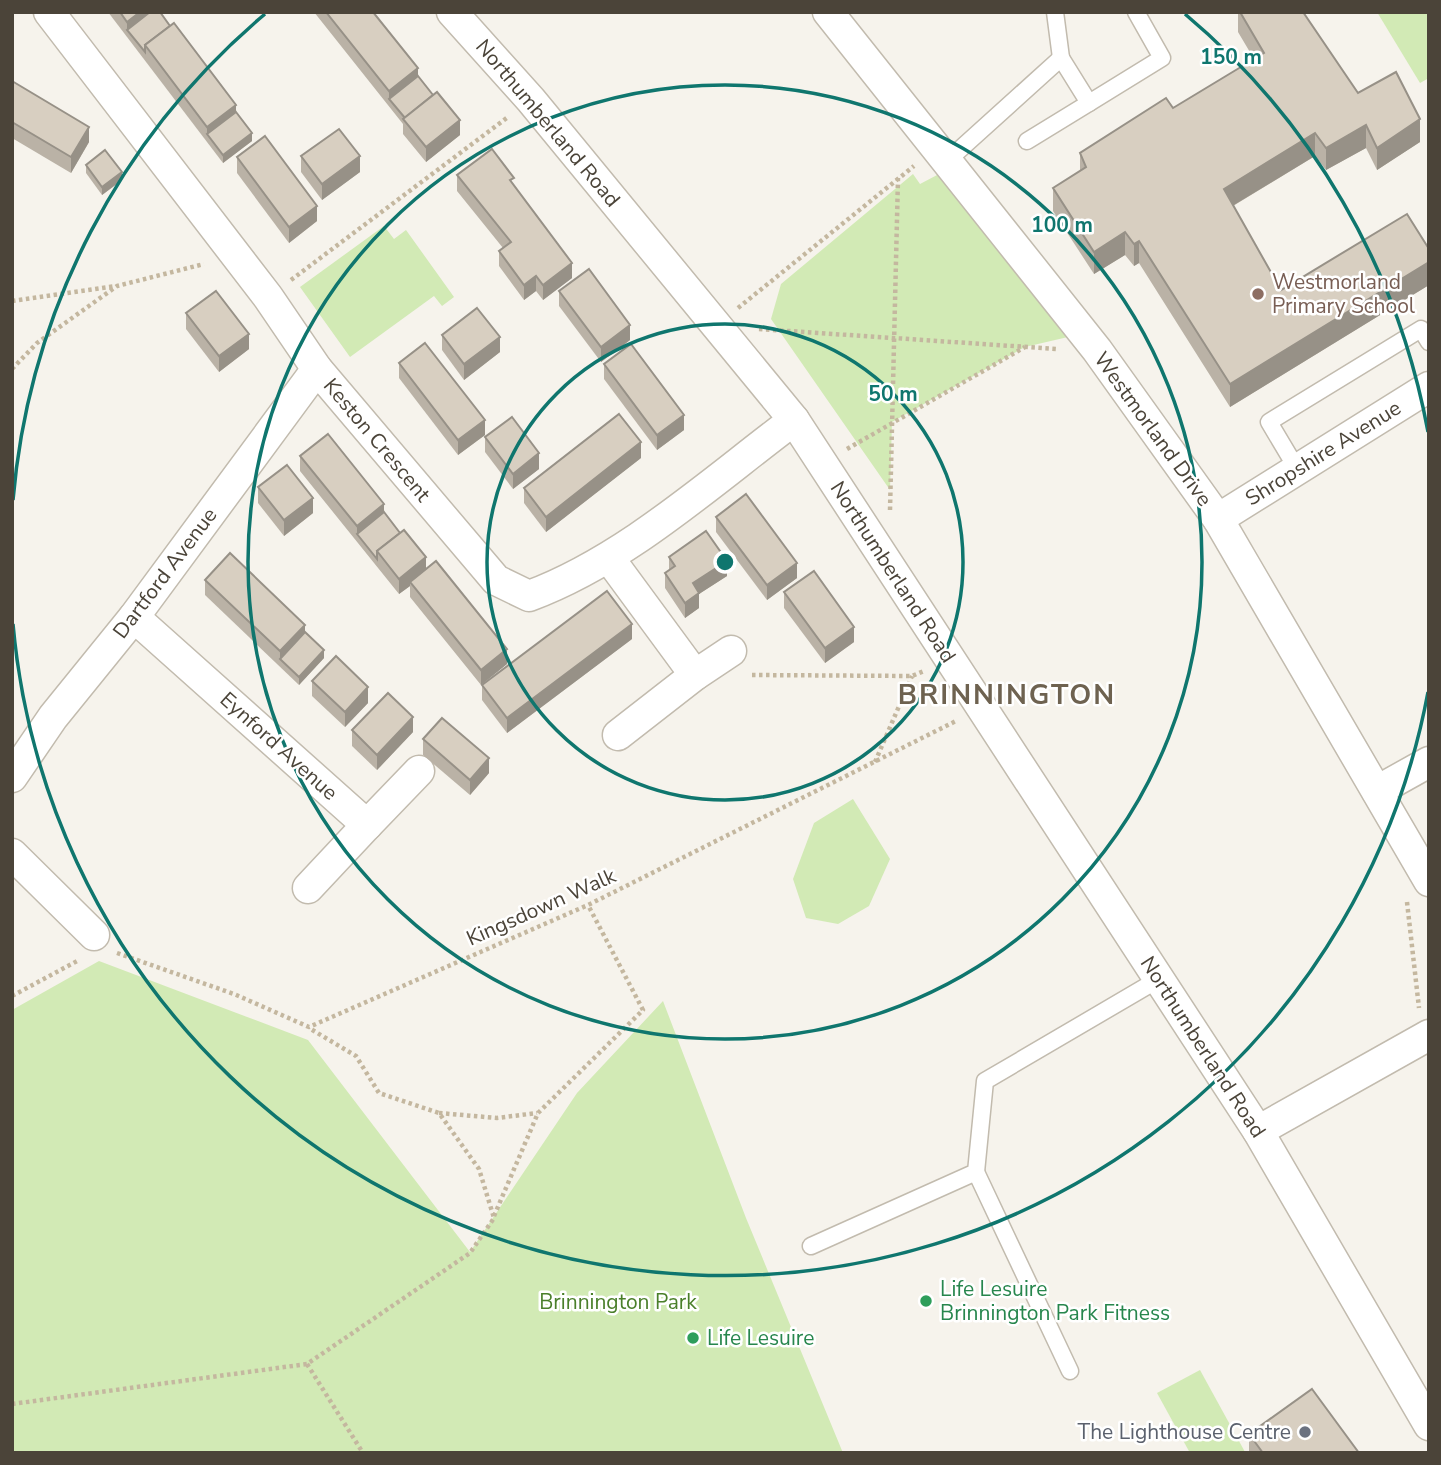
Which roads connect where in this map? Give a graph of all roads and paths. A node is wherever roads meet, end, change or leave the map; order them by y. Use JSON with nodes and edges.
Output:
{"nodes":[{"id":1,"x":49,"y":12,"type":"edge"},
{"id":2,"x":452,"y":12,"type":"edge"},
{"id":3,"x":828,"y":12,"type":"edge"},
{"id":4,"x":1055,"y":12,"type":"edge"},
{"id":5,"x":1136,"y":12,"type":"edge"},
{"id":6,"x":1061,"y":58,"type":"junction"},
{"id":7,"x":531,"y":100,"type":"junction"},
{"id":8,"x":1089,"y":103,"type":"junction"},
{"id":9,"x":1027,"y":141,"type":"dead end"},
{"id":10,"x":942,"y":155,"type":"junction"},
{"id":11,"x":898,"y":178,"type":"junction"},
{"id":12,"x":237,"y":258,"type":"junction"},
{"id":13,"x":117,"y":286,"type":"junction"},
{"id":14,"x":268,"y":297,"type":"junction"},
{"id":15,"x":12,"y":301,"type":"edge"},
{"id":16,"x":716,"y":326,"type":"junction"},
{"id":17,"x":894,"y":338,"type":"junction"},
{"id":18,"x":1429,"y":342,"type":"edge"},
{"id":19,"x":1025,"y":347,"type":"junction"},
{"id":20,"x":1097,"y":350,"type":"junction"},
{"id":21,"x":12,"y":369,"type":"edge"},
{"id":22,"x":317,"y":369,"type":"junction"},
{"id":23,"x":1429,"y":387,"type":"edge"},
{"id":24,"x":794,"y":420,"type":"junction"},
{"id":25,"x":892,"y":422,"type":"junction"},
{"id":26,"x":822,"y":463,"type":"junction"},
{"id":27,"x":1297,"y":469,"type":"junction"},
{"id":28,"x":890,"y":515,"type":"dead end"},
{"id":29,"x":1217,"y":519,"type":"junction"},
{"id":30,"x":609,"y":558,"type":"junction"},
{"id":31,"x":134,"y":617,"type":"junction"},
{"id":32,"x":731,"y":651,"type":"dead end"},
{"id":33,"x":950,"y":660,"type":"junction"},
{"id":34,"x":695,"y":674,"type":"junction"},
{"id":35,"x":749,"y":675,"type":"dead end"},
{"id":36,"x":912,"y":676,"type":"junction"},
{"id":37,"x":982,"y":708,"type":"junction"},
{"id":38,"x":618,"y":735,"type":"dead end"},
{"id":39,"x":1429,"y":762,"type":"edge"},
{"id":40,"x":874,"y":763,"type":"junction"},
{"id":41,"x":419,"y":771,"type":"dead end"},
{"id":42,"x":12,"y":777,"type":"edge"},
{"id":43,"x":1377,"y":791,"type":"junction"},
{"id":44,"x":367,"y":825,"type":"junction"},
{"id":45,"x":12,"y":854,"type":"edge"},
{"id":46,"x":308,"y":888,"type":"dead end"},
{"id":47,"x":1418,"y":888,"type":"edge"},
{"id":48,"x":588,"y":905,"type":"junction"},
{"id":49,"x":99,"y":947,"type":"junction"},
{"id":50,"x":1159,"y":979,"type":"junction"},
{"id":51,"x":12,"y":996,"type":"edge"},
{"id":52,"x":309,"y":1027,"type":"junction"},
{"id":53,"x":1425,"y":1037,"type":"edge"},
{"id":54,"x":439,"y":1113,"type":"junction"},
{"id":55,"x":538,"y":1113,"type":"junction"},
{"id":56,"x":1258,"y":1131,"type":"junction"},
{"id":57,"x":976,"y":1172,"type":"junction"},
{"id":58,"x":494,"y":1218,"type":"junction"},
{"id":59,"x":811,"y":1247,"type":"dead end"},
{"id":60,"x":307,"y":1364,"type":"junction"},
{"id":61,"x":1070,"y":1371,"type":"dead end"},
{"id":62,"x":12,"y":1404,"type":"edge"},
{"id":63,"x":1429,"y":1425,"type":"edge"},
{"id":64,"x":363,"y":1453,"type":"edge"}],
"edges":[{"from":1,"to":12,"type":"street","name":"Keston Crescent"},
{"from":2,"to":7,"type":"street","name":"Northumberland Road"},
{"from":3,"to":10,"type":"street","name":"Westmorland Drive"},
{"from":4,"to":6,"type":"lane"},
{"from":5,"to":8,"type":"lane"},
{"from":6,"to":8,"type":"lane"},
{"from":6,"to":10,"type":"lane"},
{"from":7,"to":14,"type":"path"},
{"from":7,"to":16,"type":"street","name":"Northumberland Road"},
{"from":8,"to":9,"type":"lane"},
{"from":10,"to":11,"type":"path"},
{"from":10,"to":20,"type":"street","name":"Westmorland Drive"},
{"from":11,"to":16,"type":"path"},
{"from":11,"to":17,"type":"path"},
{"from":12,"to":13,"type":"path"},
{"from":12,"to":14,"type":"street","name":"Keston Crescent"},
{"from":13,"to":15,"type":"path"},
{"from":13,"to":21,"type":"path"},
{"from":14,"to":22,"type":"street","name":"Keston Crescent"},
{"from":16,"to":17,"type":"path"},
{"from":16,"to":24,"type":"street","name":"Northumberland Road"},
{"from":17,"to":19,"type":"path"},
{"from":17,"to":25,"type":"path"},
{"from":18,"to":27,"type":"lane"},
{"from":19,"to":20,"type":"path"},
{"from":19,"to":25,"type":"path"},
{"from":20,"to":29,"type":"street","name":"Westmorland Drive"},
{"from":22,"to":30,"type":"street","name":"Keston Crescent"},
{"from":22,"to":31,"type":"street","name":"Dartford Avenue"},
{"from":23,"to":27,"type":"street","name":"Shropshire Avenue"},
{"from":24,"to":26,"type":"street","name":"Northumberland Road"},
{"from":24,"to":30,"type":"street","name":"Keston Crescent"},
{"from":25,"to":26,"type":"path"},
{"from":25,"to":28,"type":"path"},
{"from":26,"to":33,"type":"street","name":"Northumberland Road"},
{"from":27,"to":29,"type":"street","name":"Shropshire Avenue"},
{"from":29,"to":43,"type":"street","name":"Westmorland Drive"},
{"from":30,"to":34,"type":"street"},
{"from":31,"to":42,"type":"street","name":"Dartford Avenue"},
{"from":31,"to":44,"type":"street","name":"Eynford Avenue"},
{"from":32,"to":34,"type":"street"},
{"from":33,"to":36,"type":"path"},
{"from":33,"to":37,"type":"street","name":"Northumberland Road"},
{"from":34,"to":38,"type":"street"},
{"from":35,"to":36,"type":"path"},
{"from":36,"to":40,"type":"path"},
{"from":37,"to":40,"type":"path","name":"Kingsdown Walk"},
{"from":37,"to":50,"type":"street","name":"Northumberland Road"},
{"from":39,"to":43,"type":"street"},
{"from":40,"to":48,"type":"path","name":"Kingsdown Walk"},
{"from":41,"to":44,"type":"street"},
{"from":43,"to":47,"type":"street","name":"Westmorland Drive"},
{"from":44,"to":46,"type":"street"},
{"from":45,"to":49,"type":"street"},
{"from":47,"to":53,"type":"path"},
{"from":48,"to":52,"type":"path","name":"Kingsdown Walk"},
{"from":48,"to":55,"type":"path"},
{"from":49,"to":51,"type":"path"},
{"from":49,"to":52,"type":"path"},
{"from":50,"to":56,"type":"street","name":"Northumberland Road"},
{"from":50,"to":57,"type":"lane"},
{"from":52,"to":54,"type":"path"},
{"from":53,"to":56,"type":"street"},
{"from":54,"to":55,"type":"path"},
{"from":54,"to":58,"type":"path"},
{"from":55,"to":58,"type":"path"},
{"from":56,"to":63,"type":"street","name":"Northumberland Road"},
{"from":57,"to":59,"type":"lane"},
{"from":57,"to":61,"type":"lane"},
{"from":58,"to":60,"type":"path"},
{"from":60,"to":62,"type":"path"},
{"from":60,"to":64,"type":"path"}]}
